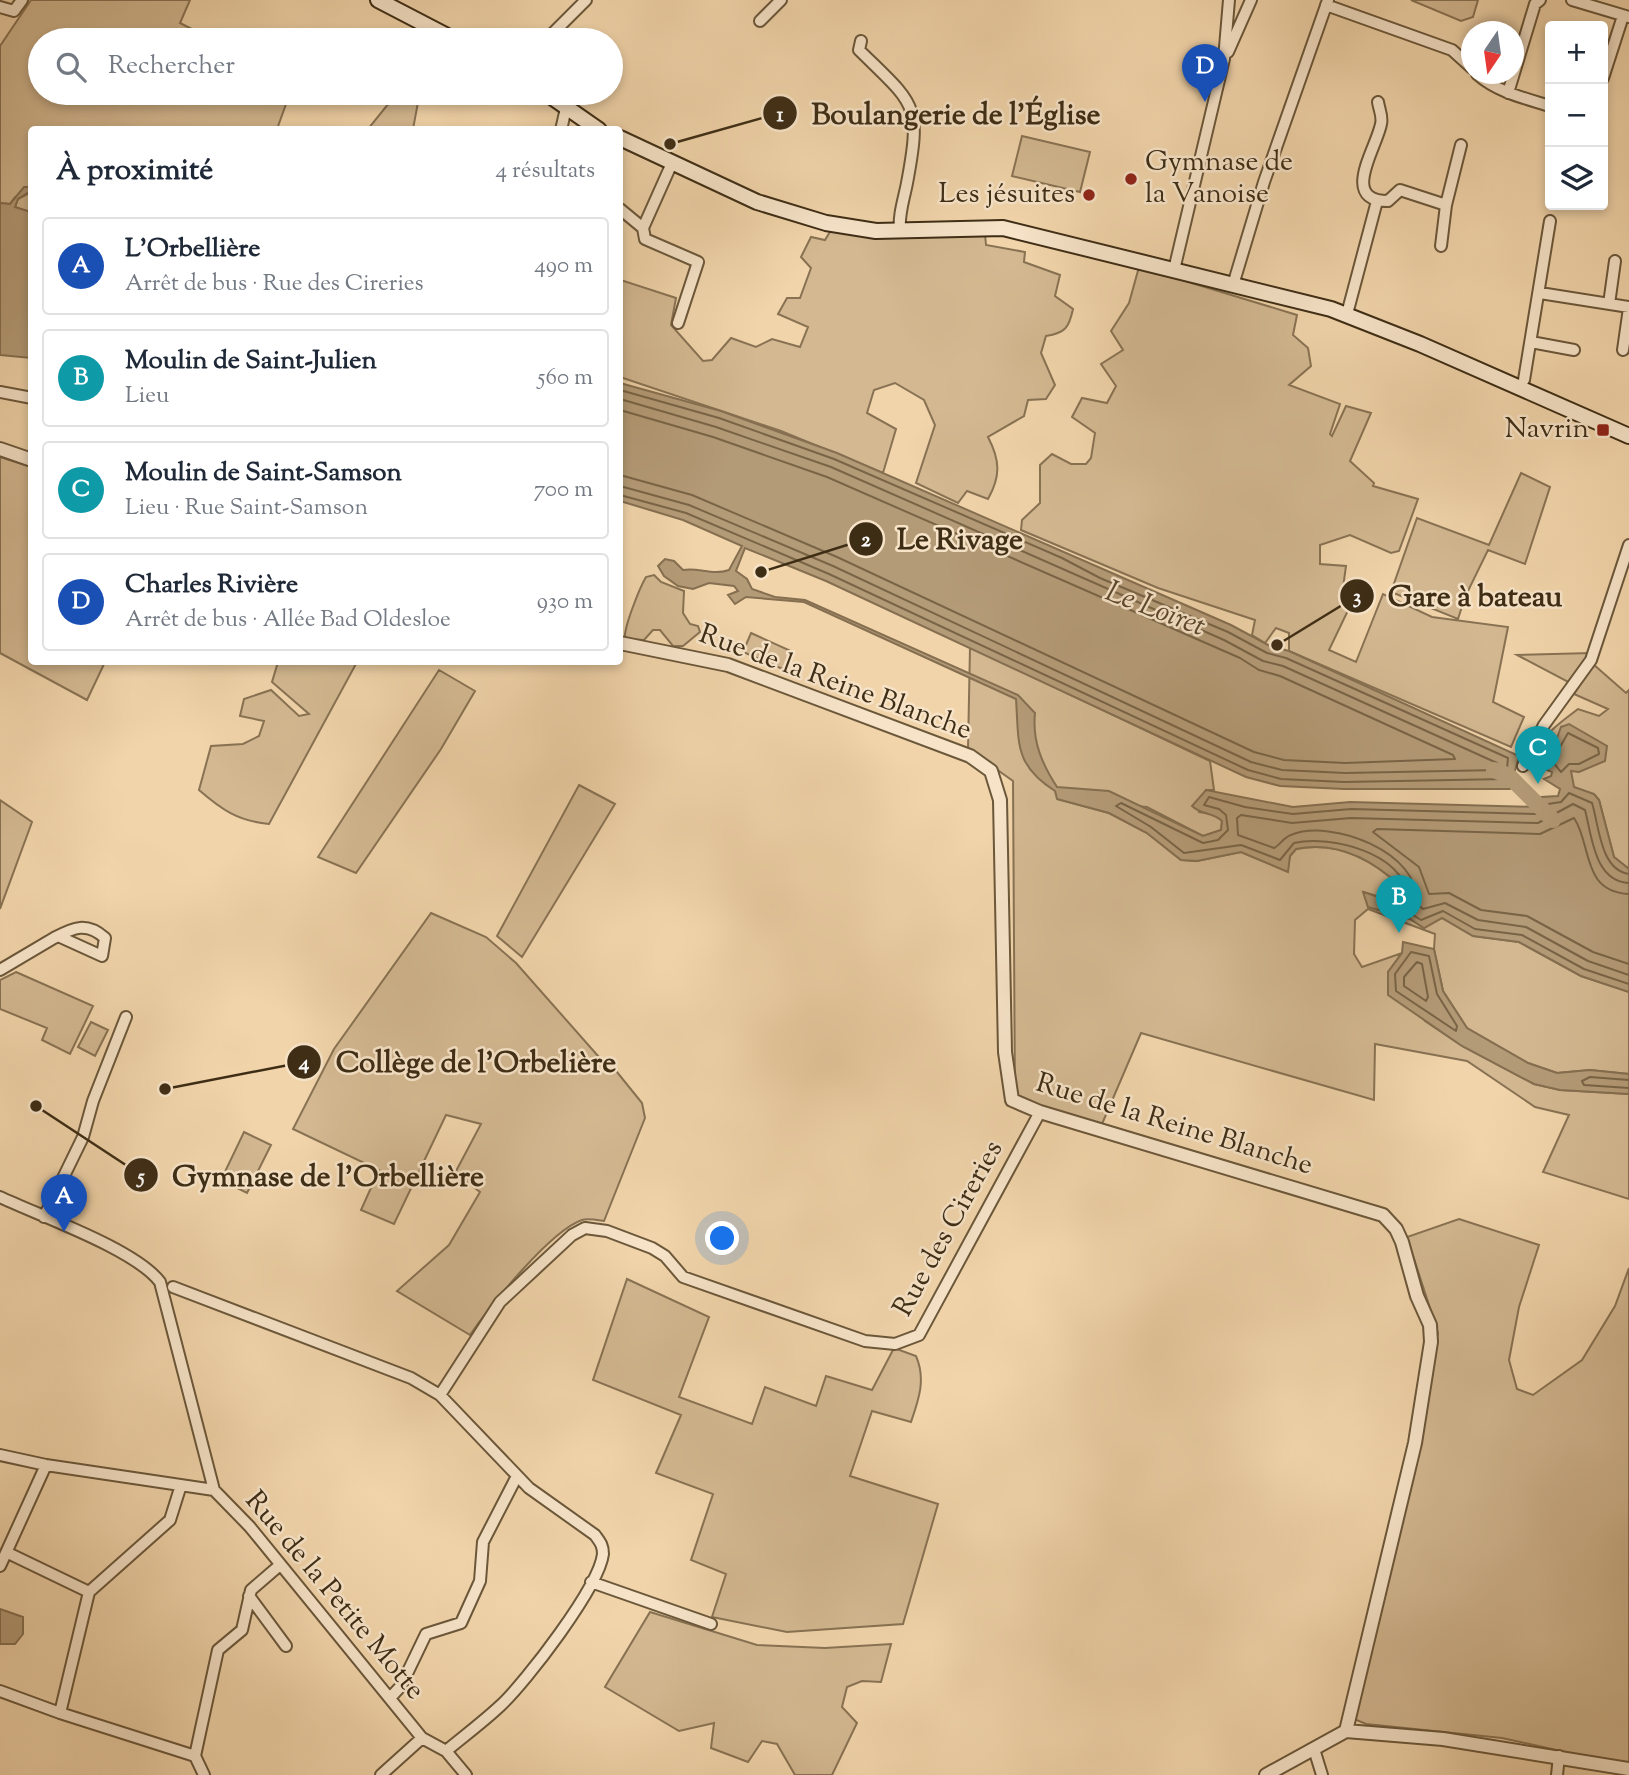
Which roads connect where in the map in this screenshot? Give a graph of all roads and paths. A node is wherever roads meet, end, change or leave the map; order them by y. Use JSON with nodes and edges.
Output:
{"nodes":[{"id":1,"x":22,"y":0,"type":"edge"},
{"id":2,"x":378,"y":0,"type":"edge"},
{"id":3,"x":586,"y":0,"type":"edge"},
{"id":4,"x":781,"y":0,"type":"edge"},
{"id":5,"x":1229,"y":0,"type":"edge"},
{"id":6,"x":1251,"y":0,"type":"edge"},
{"id":7,"x":1540,"y":0,"type":"edge"},
{"id":8,"x":1572,"y":0,"type":"edge"},
{"id":9,"x":1327,"y":3,"type":"edge"},
{"id":10,"x":0,"y":7,"type":"edge"},
{"id":11,"x":1626,"y":16,"type":"edge"},
{"id":12,"x":760,"y":21,"type":"dead end"},
{"id":13,"x":432,"y":28,"type":"edge"},
{"id":14,"x":560,"y":28,"type":"edge"},
{"id":15,"x":861,"y":41,"type":"dead end"},
{"id":16,"x":1461,"y":58,"type":"edge"},
{"id":17,"x":1224,"y":59,"type":"junction"},
{"id":18,"x":1608,"y":65,"type":"edge"},
{"id":19,"x":1489,"y":84,"type":"edge"},
{"id":20,"x":1508,"y":93,"type":"junction"},
{"id":21,"x":1378,"y":102,"type":"dead end"},
{"id":22,"x":1545,"y":104,"type":"edge"},
{"id":23,"x":562,"y":105,"type":"edge"},
{"id":24,"x":566,"y":108,"type":"junction"},
{"id":25,"x":562,"y":126,"type":"edge"},
{"id":26,"x":593,"y":126,"type":"edge"},
{"id":27,"x":623,"y":139,"type":"edge"},
{"id":28,"x":1461,"y":145,"type":"dead end"},
{"id":29,"x":672,"y":163,"type":"junction"},
{"id":30,"x":1377,"y":201,"type":"junction"},
{"id":31,"x":1446,"y":205,"type":"junction"},
{"id":32,"x":623,"y":212,"type":"edge"},
{"id":33,"x":1550,"y":221,"type":"dead end"},
{"id":34,"x":643,"y":229,"type":"junction"},
{"id":35,"x":900,"y":229,"type":"junction"},
{"id":36,"x":1441,"y":246,"type":"dead end"},
{"id":37,"x":1615,"y":261,"type":"dead end"},
{"id":38,"x":1175,"y":266,"type":"junction"},
{"id":39,"x":1234,"y":282,"type":"junction"},
{"id":40,"x":1540,"y":293,"type":"junction"},
{"id":41,"x":1609,"y":304,"type":"junction"},
{"id":42,"x":1629,"y":307,"type":"edge"},
{"id":43,"x":1347,"y":314,"type":"junction"},
{"id":44,"x":678,"y":323,"type":"dead end"},
{"id":45,"x":1531,"y":342,"type":"junction"},
{"id":46,"x":1574,"y":350,"type":"dead end"},
{"id":47,"x":1623,"y":350,"type":"dead end"},
{"id":48,"x":1524,"y":380,"type":"dead end"},
{"id":49,"x":0,"y":392,"type":"edge"},
{"id":50,"x":28,"y":396,"type":"edge"},
{"id":51,"x":1629,"y":436,"type":"edge"},
{"id":52,"x":0,"y":449,"type":"edge"},
{"id":53,"x":28,"y":459,"type":"edge"},
{"id":54,"x":1629,"y":545,"type":"edge"},
{"id":55,"x":623,"y":644,"type":"edge"},
{"id":56,"x":1523,"y":766,"type":"dead end"},
{"id":57,"x":58,"y":936,"type":"dead end"},
{"id":58,"x":0,"y":970,"type":"edge"},
{"id":59,"x":126,"y":1017,"type":"dead end"},
{"id":60,"x":1040,"y":1112,"type":"junction"},
{"id":61,"x":0,"y":1197,"type":"edge"},
{"id":62,"x":44,"y":1217,"type":"junction"},
{"id":63,"x":166,"y":1287,"type":"junction"},
{"id":64,"x":440,"y":1395,"type":"junction"},
{"id":65,"x":0,"y":1455,"type":"edge"},
{"id":66,"x":46,"y":1465,"type":"junction"},
{"id":67,"x":517,"y":1476,"type":"junction"},
{"id":68,"x":181,"y":1485,"type":"junction"},
{"id":69,"x":214,"y":1490,"type":"junction"},
{"id":70,"x":8,"y":1553,"type":"junction"},
{"id":71,"x":279,"y":1565,"type":"junction"},
{"id":72,"x":0,"y":1566,"type":"edge"},
{"id":73,"x":591,"y":1583,"type":"junction"},
{"id":74,"x":89,"y":1592,"type":"junction"},
{"id":75,"x":249,"y":1596,"type":"junction"},
{"id":76,"x":711,"y":1624,"type":"dead end"},
{"id":77,"x":286,"y":1646,"type":"dead end"},
{"id":78,"x":0,"y":1691,"type":"edge"},
{"id":79,"x":390,"y":1698,"type":"junction"},
{"id":80,"x":60,"y":1713,"type":"junction"},
{"id":81,"x":1346,"y":1731,"type":"junction"},
{"id":82,"x":422,"y":1738,"type":"junction"},
{"id":83,"x":1314,"y":1749,"type":"junction"},
{"id":84,"x":446,"y":1751,"type":"junction"},
{"id":85,"x":195,"y":1756,"type":"junction"},
{"id":86,"x":1559,"y":1756,"type":"junction"},
{"id":87,"x":1629,"y":1769,"type":"edge"},
{"id":88,"x":204,"y":1775,"type":"edge"},
{"id":89,"x":381,"y":1775,"type":"edge"},
{"id":90,"x":466,"y":1775,"type":"edge"},
{"id":91,"x":1266,"y":1775,"type":"edge"},
{"id":92,"x":1322,"y":1775,"type":"edge"},
{"id":93,"x":1557,"y":1775,"type":"edge"}],
"edges":[{"from":1,"to":10,"type":"street"},
{"from":2,"to":13,"type":"main road"},
{"from":3,"to":14,"type":"street"},
{"from":4,"to":12,"type":"street"},
{"from":5,"to":17,"type":"street"},
{"from":6,"to":17,"type":"street"},
{"from":7,"to":20,"type":"street"},
{"from":8,"to":11,"type":"street"},
{"from":9,"to":16,"type":"street"},
{"from":9,"to":39,"type":"street"},
{"from":11,"to":18,"type":"street"},
{"from":15,"to":35,"type":"street"},
{"from":17,"to":38,"type":"street"},
{"from":19,"to":20,"type":"street"},
{"from":20,"to":22,"type":"street"},
{"from":21,"to":30,"type":"street"},
{"from":23,"to":24,"type":"main road"},
{"from":24,"to":25,"type":"street"},
{"from":24,"to":26,"type":"main road"},
{"from":27,"to":29,"type":"main road"},
{"from":28,"to":31,"type":"street"},
{"from":29,"to":34,"type":"street"},
{"from":29,"to":35,"type":"main road"},
{"from":30,"to":31,"type":"street"},
{"from":30,"to":43,"type":"street"},
{"from":31,"to":36,"type":"street"},
{"from":32,"to":34,"type":"street"},
{"from":33,"to":40,"type":"street"},
{"from":34,"to":44,"type":"street"},
{"from":35,"to":38,"type":"main road"},
{"from":37,"to":41,"type":"street"},
{"from":38,"to":39,"type":"main road"},
{"from":39,"to":43,"type":"main road"},
{"from":40,"to":41,"type":"street"},
{"from":40,"to":45,"type":"street"},
{"from":41,"to":42,"type":"street"},
{"from":42,"to":47,"type":"street"},
{"from":43,"to":51,"type":"main road"},
{"from":45,"to":46,"type":"street"},
{"from":45,"to":48,"type":"street"},
{"from":49,"to":50,"type":"street"},
{"from":52,"to":53,"type":"street"},
{"from":54,"to":56,"type":"street"},
{"from":55,"to":60,"type":"street","name":"Rue de la Reine Blanche"},
{"from":57,"to":58,"type":"street"},
{"from":59,"to":62,"type":"street"},
{"from":60,"to":64,"type":"street","name":"Rue des Cireries"},
{"from":60,"to":81,"type":"street","name":"Rue de la Reine Blanche"},
{"from":61,"to":62,"type":"street"},
{"from":62,"to":63,"type":"street"},
{"from":63,"to":64,"type":"street"},
{"from":63,"to":69,"type":"street"},
{"from":64,"to":67,"type":"street"},
{"from":65,"to":66,"type":"street","name":"Rue de la Petite Motte"},
{"from":66,"to":68,"type":"street","name":"Rue de la Petite Motte"},
{"from":66,"to":70,"type":"street"},
{"from":67,"to":73,"type":"street"},
{"from":67,"to":79,"type":"street"},
{"from":68,"to":69,"type":"street","name":"Rue de la Petite Motte"},
{"from":68,"to":74,"type":"street"},
{"from":69,"to":71,"type":"street","name":"Rue de la Petite Motte"},
{"from":70,"to":72,"type":"street"},
{"from":70,"to":74,"type":"street"},
{"from":71,"to":75,"type":"street"},
{"from":71,"to":79,"type":"street","name":"Rue de la Petite Motte"},
{"from":73,"to":76,"type":"street"},
{"from":73,"to":84,"type":"street"},
{"from":74,"to":80,"type":"street"},
{"from":75,"to":77,"type":"street"},
{"from":75,"to":85,"type":"street"},
{"from":78,"to":80,"type":"street"},
{"from":79,"to":82,"type":"street","name":"Rue de la Petite Motte"},
{"from":80,"to":85,"type":"street"},
{"from":81,"to":83,"type":"street"},
{"from":81,"to":86,"type":"street"},
{"from":82,"to":84,"type":"street"},
{"from":82,"to":89,"type":"street"},
{"from":83,"to":91,"type":"street"},
{"from":83,"to":92,"type":"street"},
{"from":84,"to":90,"type":"street"},
{"from":85,"to":88,"type":"street"},
{"from":86,"to":87,"type":"street"},
{"from":86,"to":93,"type":"street"}]}
